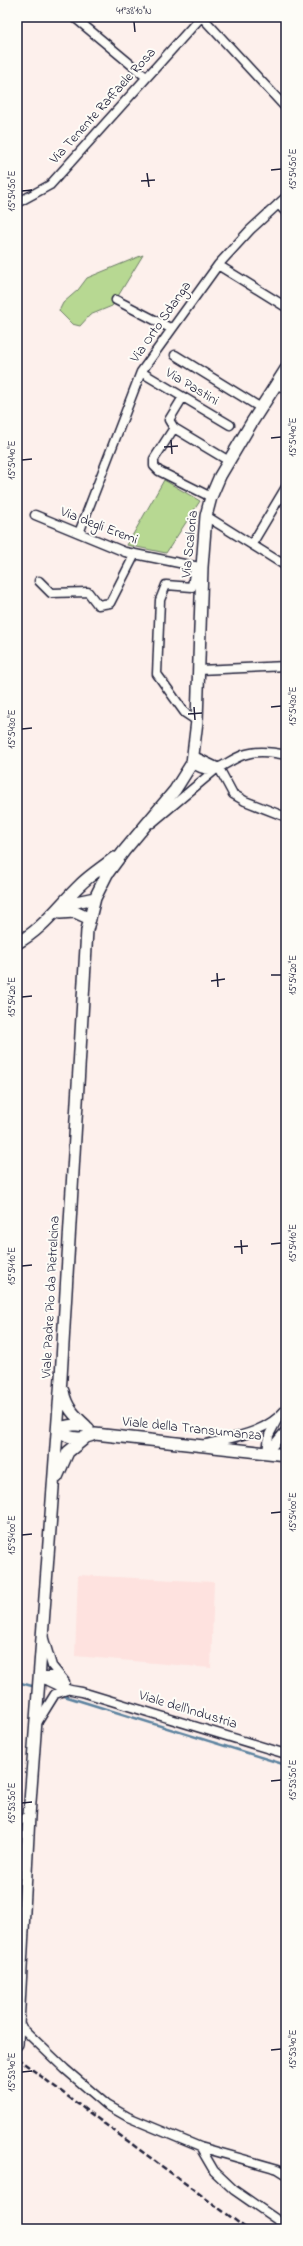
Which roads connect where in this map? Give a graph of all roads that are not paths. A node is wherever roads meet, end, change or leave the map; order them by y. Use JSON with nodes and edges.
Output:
{"nodes":[{"id":1,"x":74,"y":17,"type":"edge"},
{"id":2,"x":202,"y":17,"type":"edge"},
{"id":3,"x":146,"y":77,"type":"junction"},
{"id":4,"x":286,"y":108,"type":"edge"},
{"id":5,"x":286,"y":197,"type":"edge"},
{"id":6,"x":17,"y":203,"type":"edge"},
{"id":7,"x":278,"y":204,"type":"junction"},
{"id":8,"x":286,"y":212,"type":"edge"},
{"id":9,"x":218,"y":265,"type":"junction"},
{"id":10,"x":116,"y":300,"type":"dead end"},
{"id":11,"x":286,"y":307,"type":"edge"},
{"id":12,"x":172,"y":328,"type":"junction"},
{"id":13,"x":175,"y":355,"type":"dead end"},
{"id":14,"x":286,"y":369,"type":"edge"},
{"id":15,"x":141,"y":372,"type":"junction"},
{"id":16,"x":281,"y":387,"type":"edge"},
{"id":17,"x":183,"y":397,"type":"junction"},
{"id":18,"x":261,"y":408,"type":"junction"},
{"id":19,"x":230,"y":425,"type":"dead end"},
{"id":20,"x":174,"y":428,"type":"junction"},
{"id":21,"x":229,"y":461,"type":"junction"},
{"id":22,"x":286,"y":487,"type":"edge"},
{"id":23,"x":211,"y":498,"type":"junction"},
{"id":24,"x":35,"y":515,"type":"dead end"},
{"id":25,"x":206,"y":516,"type":"junction"},
{"id":26,"x":79,"y":533,"type":"junction"},
{"id":27,"x":252,"y":544,"type":"junction"},
{"id":28,"x":135,"y":554,"type":"junction"},
{"id":29,"x":198,"y":566,"type":"junction"},
{"id":30,"x":286,"y":566,"type":"edge"},
{"id":31,"x":39,"y":581,"type":"dead end"},
{"id":32,"x":286,"y":666,"type":"edge"},
{"id":33,"x":199,"y":670,"type":"junction"},
{"id":34,"x":197,"y":721,"type":"junction"},
{"id":35,"x":286,"y":755,"type":"edge"},
{"id":36,"x":193,"y":760,"type":"junction"},
{"id":37,"x":219,"y":768,"type":"junction"},
{"id":38,"x":286,"y":817,"type":"edge"},
{"id":39,"x":143,"y":829,"type":"junction"},
{"id":40,"x":124,"y":851,"type":"junction"},
{"id":41,"x":81,"y":884,"type":"junction"},
{"id":42,"x":95,"y":898,"type":"junction"},
{"id":43,"x":54,"y":913,"type":"junction"},
{"id":44,"x":90,"y":919,"type":"junction"},
{"id":45,"x":17,"y":943,"type":"edge"},
{"id":46,"x":61,"y":1378,"type":"junction"},
{"id":47,"x":286,"y":1409,"type":"edge"},
{"id":48,"x":277,"y":1420,"type":"junction"},
{"id":49,"x":86,"y":1426,"type":"junction"},
{"id":50,"x":58,"y":1429,"type":"junction"},
{"id":51,"x":286,"y":1430,"type":"edge"},
{"id":52,"x":95,"y":1434,"type":"junction"},
{"id":53,"x":84,"y":1439,"type":"junction"},
{"id":54,"x":201,"y":1445,"type":"junction"},
{"id":55,"x":267,"y":1453,"type":"junction"},
{"id":56,"x":286,"y":1455,"type":"edge"},
{"id":57,"x":54,"y":1485,"type":"junction"},
{"id":58,"x":43,"y":1637,"type":"junction"},
{"id":59,"x":40,"y":1676,"type":"junction"},
{"id":60,"x":66,"y":1686,"type":"junction"},
{"id":61,"x":37,"y":1723,"type":"junction"},
{"id":62,"x":286,"y":1754,"type":"edge"},
{"id":63,"x":29,"y":1816,"type":"junction"},
{"id":64,"x":17,"y":1822,"type":"edge"},
{"id":65,"x":18,"y":2024,"type":"junction"},
{"id":66,"x":17,"y":2044,"type":"edge"},
{"id":67,"x":200,"y":2147,"type":"junction"},
{"id":68,"x":286,"y":2174,"type":"edge"},
{"id":69,"x":286,"y":2226,"type":"edge"}],
"edges":[{"from":1,"to":3,"type":"street"},
{"from":2,"to":3,"type":"street","name":"Via Tenente Raffaele Rosa"},
{"from":2,"to":4,"type":"street"},
{"from":3,"to":6,"type":"street","name":"Via Tenente Raffaele Rosa"},
{"from":5,"to":7,"type":"street","name":"Via Orto Sdanga"},
{"from":7,"to":8,"type":"street"},
{"from":7,"to":9,"type":"street","name":"Via Orto Sdanga"},
{"from":9,"to":11,"type":"street"},
{"from":9,"to":12,"type":"street","name":"Via Orto Sdanga"},
{"from":10,"to":12,"type":"street"},
{"from":12,"to":15,"type":"street","name":"Via Orto Sdanga"},
{"from":13,"to":18,"type":"street"},
{"from":14,"to":16,"type":"main road","name":"Via Scaloria"},
{"from":15,"to":17,"type":"street","name":"Via Pastini"},
{"from":15,"to":26,"type":"street","name":"Via Orto Sdanga"},
{"from":16,"to":18,"type":"main road","name":"Via Scaloria"},
{"from":17,"to":19,"type":"street","name":"Via Pastini"},
{"from":17,"to":20,"type":"street"},
{"from":18,"to":21,"type":"main road","name":"Via Scaloria"},
{"from":20,"to":21,"type":"street"},
{"from":20,"to":23,"type":"street"},
{"from":21,"to":23,"type":"main road","name":"Via Scaloria"},
{"from":22,"to":27,"type":"street"},
{"from":23,"to":25,"type":"main road","name":"Via Scaloria"},
{"from":24,"to":26,"type":"street","name":"Via degli Eremi"},
{"from":25,"to":27,"type":"street"},
{"from":25,"to":29,"type":"main road","name":"Via Scaloria"},
{"from":26,"to":28,"type":"street","name":"Via degli Eremi"},
{"from":27,"to":30,"type":"street"},
{"from":28,"to":29,"type":"street","name":"Via degli Eremi"},
{"from":28,"to":31,"type":"street"},
{"from":29,"to":33,"type":"main road","name":"Via Scaloria"},
{"from":29,"to":34,"type":"street"},
{"from":32,"to":33,"type":"street"},
{"from":33,"to":34,"type":"main road","name":"Via Scaloria"},
{"from":34,"to":36,"type":"main road","name":"Via Scaloria"},
{"from":35,"to":37,"type":"street"},
{"from":36,"to":37,"type":"street"},
{"from":36,"to":39,"type":"main road","name":"Via Scaloria"},
{"from":37,"to":38,"type":"street"},
{"from":37,"to":39,"type":"street","name":"Via Scaloria"},
{"from":39,"to":40,"type":"main road","name":"Via Scaloria"},
{"from":40,"to":41,"type":"main road","name":"Via Scaloria"},
{"from":40,"to":42,"type":"main road","name":"Via Scaloria"},
{"from":41,"to":42,"type":"main road"},
{"from":41,"to":43,"type":"main road","name":"Via Scaloria"},
{"from":42,"to":43,"type":"main road","name":"Via Scaloria"},
{"from":42,"to":44,"type":"main road","name":"Via Scaloria"},
{"from":43,"to":44,"type":"main road"},
{"from":43,"to":45,"type":"main road","name":"Via Scaloria"},
{"from":44,"to":46,"type":"main road","name":"Viale Padre Pio da Pietrelcina"},
{"from":46,"to":49,"type":"main road"},
{"from":46,"to":50,"type":"main road","name":"Viale Padre Pio da Pietrelcina"},
{"from":47,"to":48,"type":"street"},
{"from":48,"to":54,"type":"street"},
{"from":48,"to":55,"type":"street"},
{"from":49,"to":50,"type":"main road"},
{"from":49,"to":52,"type":"main road"},
{"from":50,"to":53,"type":"main road"},
{"from":50,"to":57,"type":"main road","name":"Viale Padre Pio da Pietrelcina"},
{"from":51,"to":55,"type":"street"},
{"from":52,"to":53,"type":"main road"},
{"from":52,"to":54,"type":"main road","name":"Viale della Transumanza"},
{"from":53,"to":57,"type":"main road"},
{"from":54,"to":55,"type":"main road","name":"Viale della Transumanza"},
{"from":55,"to":56,"type":"main road","name":"Viale della Transumanza"},
{"from":57,"to":58,"type":"main road","name":"Viale Padre Pio da Pietrelcina"},
{"from":58,"to":59,"type":"main road","name":"Viale Padre Pio da Pietrelcina"},
{"from":58,"to":60,"type":"street"},
{"from":59,"to":60,"type":"street","name":"Viale dell'Industria"},
{"from":59,"to":61,"type":"main road","name":"Viale Padre Pio da Pietrelcina"},
{"from":60,"to":61,"type":"street"},
{"from":60,"to":62,"type":"street","name":"Viale dell'Industria"},
{"from":61,"to":63,"type":"main road","name":"Viale Padre Pio da Pietrelcina"},
{"from":63,"to":64,"type":"street"},
{"from":63,"to":65,"type":"main road","name":"Viale Padre Pio da Pietrelcina"},
{"from":65,"to":66,"type":"main road","name":"Viale Padre Pio da Pietrelcina"},
{"from":65,"to":67,"type":"street"},
{"from":67,"to":68,"type":"street"},
{"from":67,"to":69,"type":"street"}]}
